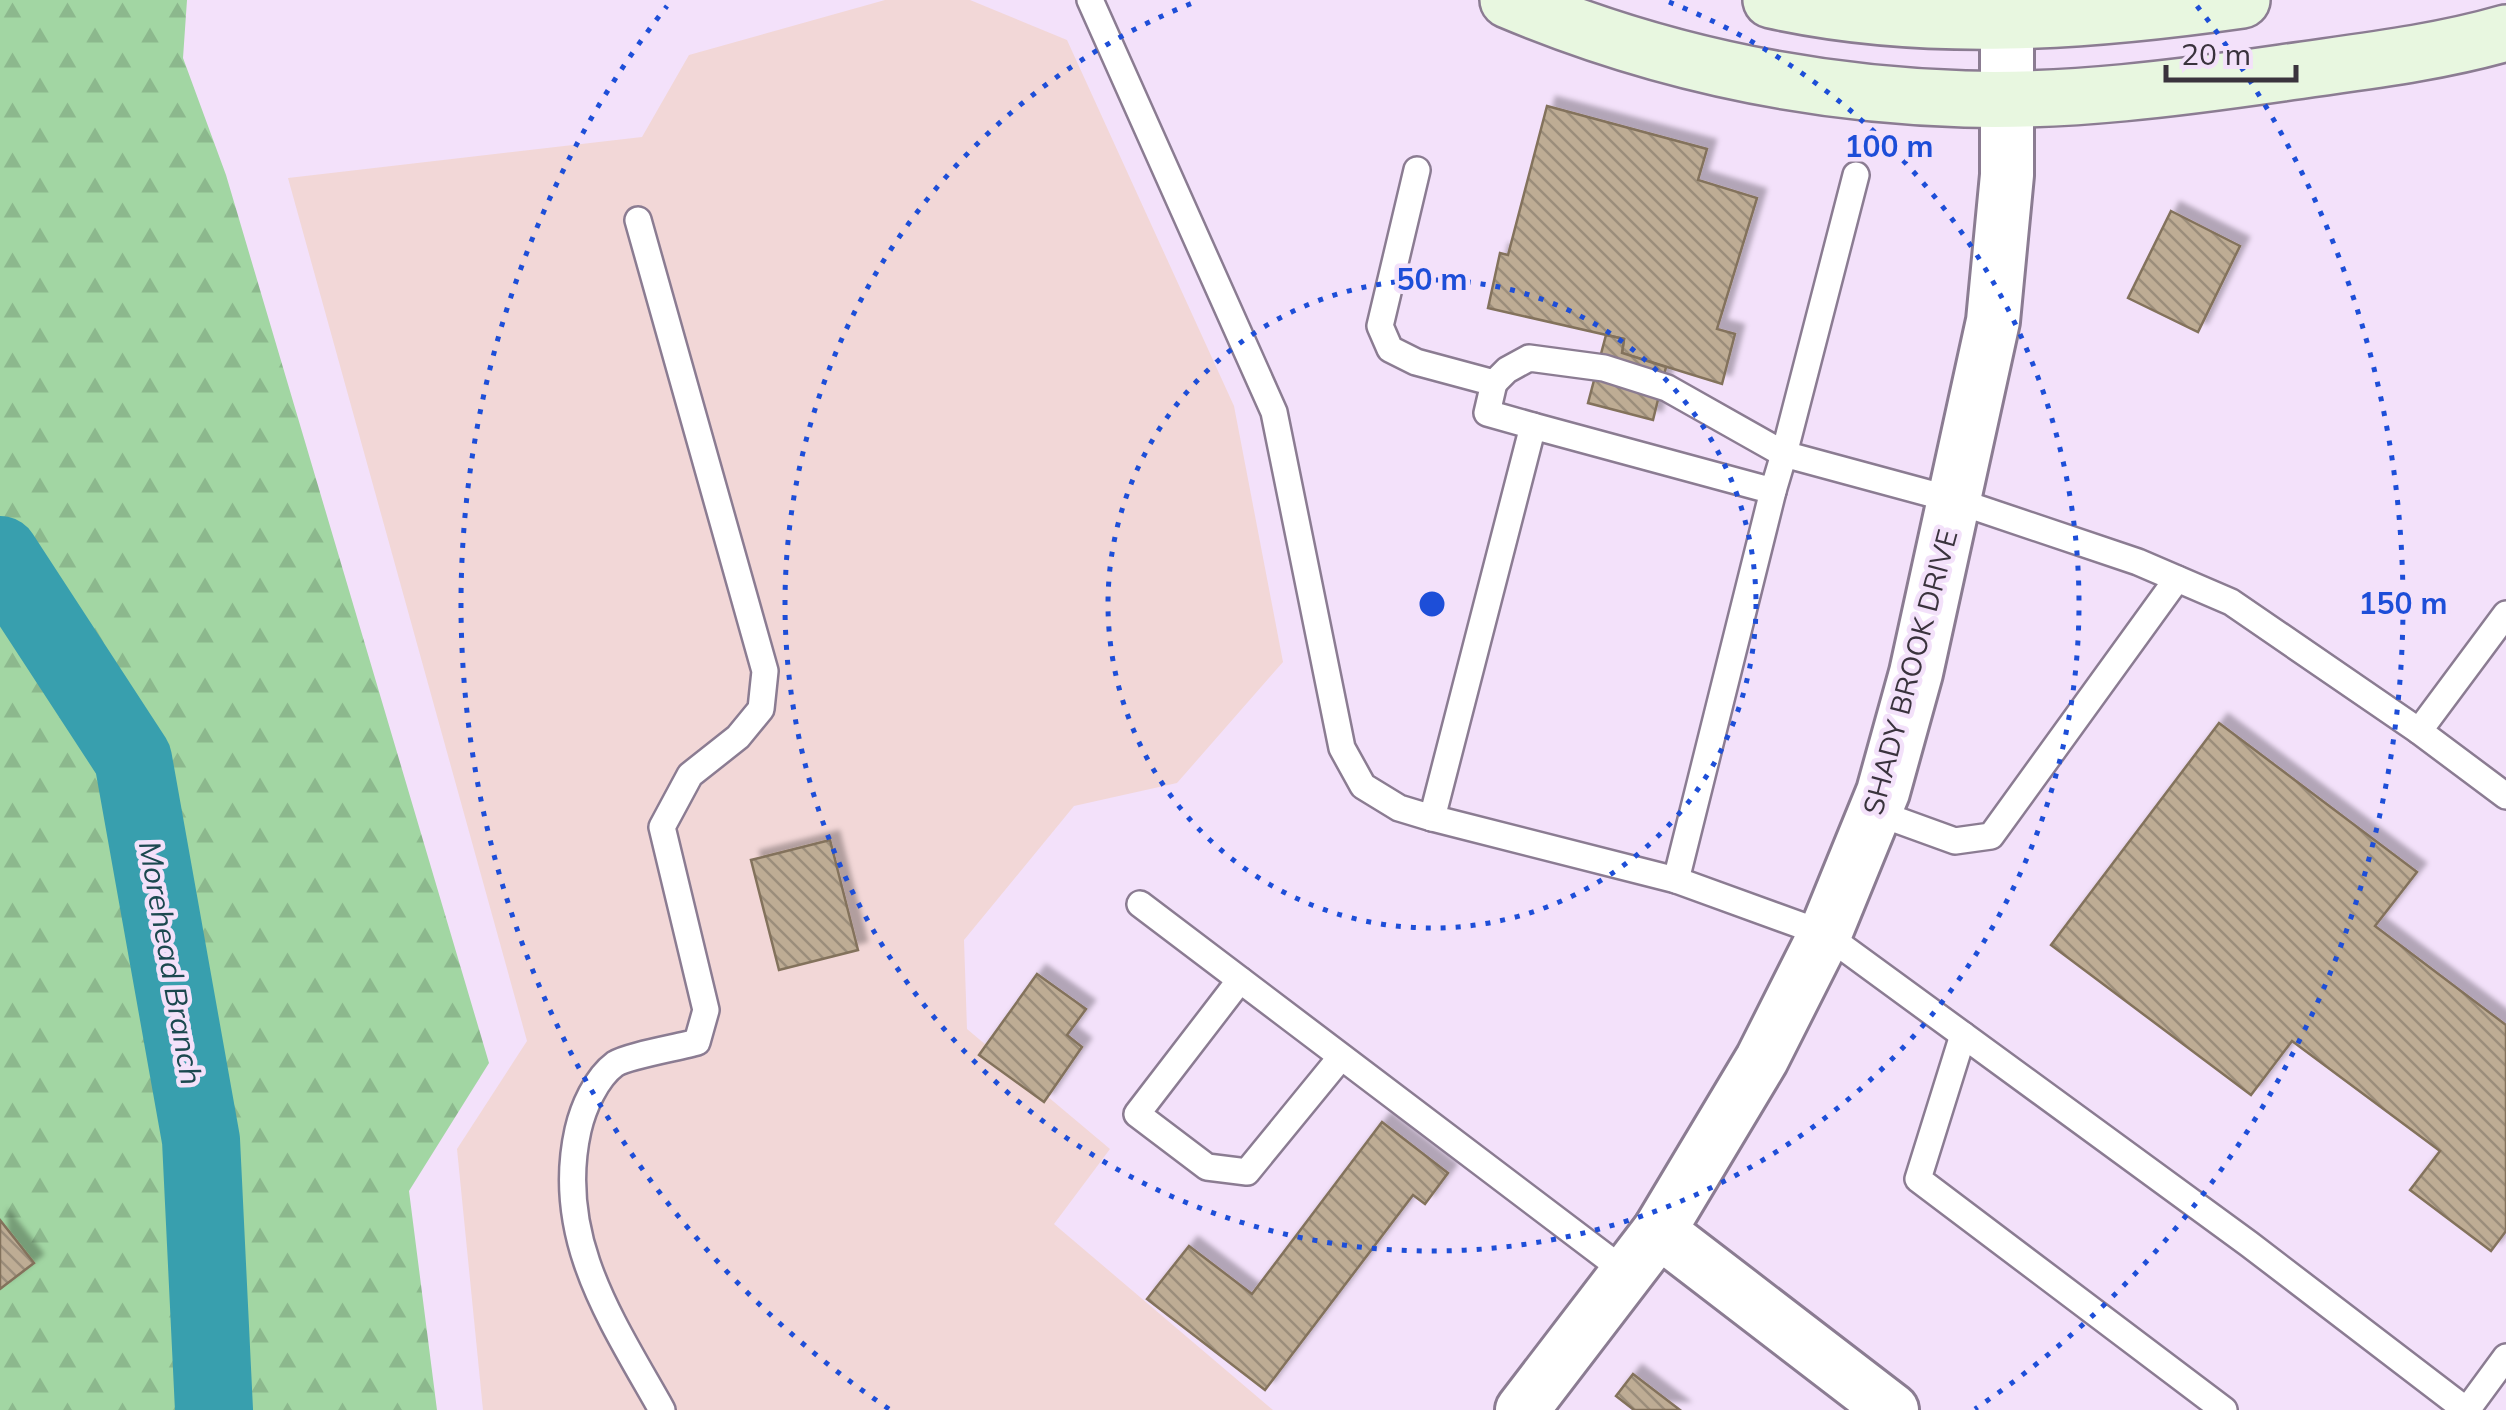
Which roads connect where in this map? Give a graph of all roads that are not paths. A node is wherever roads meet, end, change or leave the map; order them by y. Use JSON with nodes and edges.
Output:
{"nodes":[{"id":1,"x":1090,"y":0,"type":"edge"},
{"id":2,"x":1508,"y":0,"type":"edge"},
{"id":3,"x":1771,"y":0,"type":"edge"},
{"id":4,"x":2242,"y":0,"type":"edge"},
{"id":5,"x":2007,"y":20,"type":"junction"},
{"id":6,"x":2506,"y":33,"type":"edge"},
{"id":7,"x":2006,"y":97,"type":"junction"},
{"id":8,"x":1418,"y":170,"type":"dead end"},
{"id":9,"x":1856,"y":176,"type":"dead end"},
{"id":10,"x":638,"y":220,"type":"dead end"},
{"id":11,"x":1494,"y":383,"type":"junction"},
{"id":12,"x":1533,"y":426,"type":"junction"},
{"id":13,"x":1784,"y":454,"type":"junction"},
{"id":14,"x":1773,"y":491,"type":"junction"},
{"id":15,"x":1954,"y":500,"type":"junction"},
{"id":16,"x":2177,"y":579,"type":"junction"},
{"id":17,"x":2506,"y":614,"type":"edge"},
{"id":18,"x":2419,"y":731,"type":"junction"},
{"id":19,"x":2506,"y":796,"type":"edge"},
{"id":20,"x":1875,"y":812,"type":"junction"},
{"id":21,"x":1432,"y":818,"type":"junction"},
{"id":22,"x":1676,"y":880,"type":"junction"},
{"id":23,"x":1140,"y":904,"type":"dead end"},
{"id":24,"x":1825,"y":934,"type":"junction"},
{"id":25,"x":1240,"y":980,"type":"junction"},
{"id":26,"x":1963,"y":1035,"type":"junction"},
{"id":27,"x":1341,"y":1056,"type":"junction"},
{"id":28,"x":1659,"y":1231,"type":"junction"},
{"id":29,"x":1627,"y":1274,"type":"junction"},
{"id":30,"x":2506,"y":1358,"type":"edge"},
{"id":31,"x":662,"y":1410,"type":"edge"},
{"id":32,"x":1522,"y":1410,"type":"edge"},
{"id":33,"x":1892,"y":1410,"type":"edge"},
{"id":34,"x":2224,"y":1410,"type":"edge"},
{"id":35,"x":2466,"y":1410,"type":"edge"}],
"edges":[{"from":1,"to":21,"type":"lane"},
{"from":2,"to":7,"type":"main road"},
{"from":3,"to":5,"type":"main road"},
{"from":4,"to":5,"type":"main road"},
{"from":5,"to":7,"type":"street","name":"SHADY BROOK DRIVE"},
{"from":6,"to":7,"type":"main road"},
{"from":7,"to":15,"type":"street","name":"SHADY BROOK DRIVE"},
{"from":8,"to":11,"type":"lane"},
{"from":9,"to":13,"type":"lane"},
{"from":10,"to":31,"type":"lane"},
{"from":11,"to":12,"type":"lane"},
{"from":11,"to":13,"type":"lane"},
{"from":12,"to":14,"type":"lane"},
{"from":12,"to":21,"type":"lane"},
{"from":13,"to":14,"type":"lane"},
{"from":13,"to":15,"type":"lane"},
{"from":14,"to":22,"type":"lane"},
{"from":15,"to":16,"type":"lane"},
{"from":15,"to":20,"type":"street","name":"SHADY BROOK DRIVE"},
{"from":16,"to":18,"type":"lane"},
{"from":16,"to":20,"type":"lane"},
{"from":17,"to":18,"type":"lane"},
{"from":18,"to":19,"type":"lane"},
{"from":20,"to":24,"type":"street","name":"SHADY BROOK DRIVE"},
{"from":21,"to":22,"type":"lane"},
{"from":22,"to":24,"type":"lane"},
{"from":23,"to":25,"type":"lane"},
{"from":24,"to":26,"type":"lane"},
{"from":24,"to":28,"type":"street","name":"SHADY BROOK DRIVE"},
{"from":25,"to":27,"type":"lane"},
{"from":25,"to":27,"type":"lane"},
{"from":26,"to":34,"type":"lane"},
{"from":26,"to":35,"type":"lane"},
{"from":27,"to":29,"type":"lane"},
{"from":28,"to":29,"type":"street","name":"SHADY BROOK DRIVE"},
{"from":28,"to":33,"type":"street"},
{"from":29,"to":32,"type":"street","name":"SHADY BROOK DRIVE"},
{"from":30,"to":35,"type":"lane"}]}
